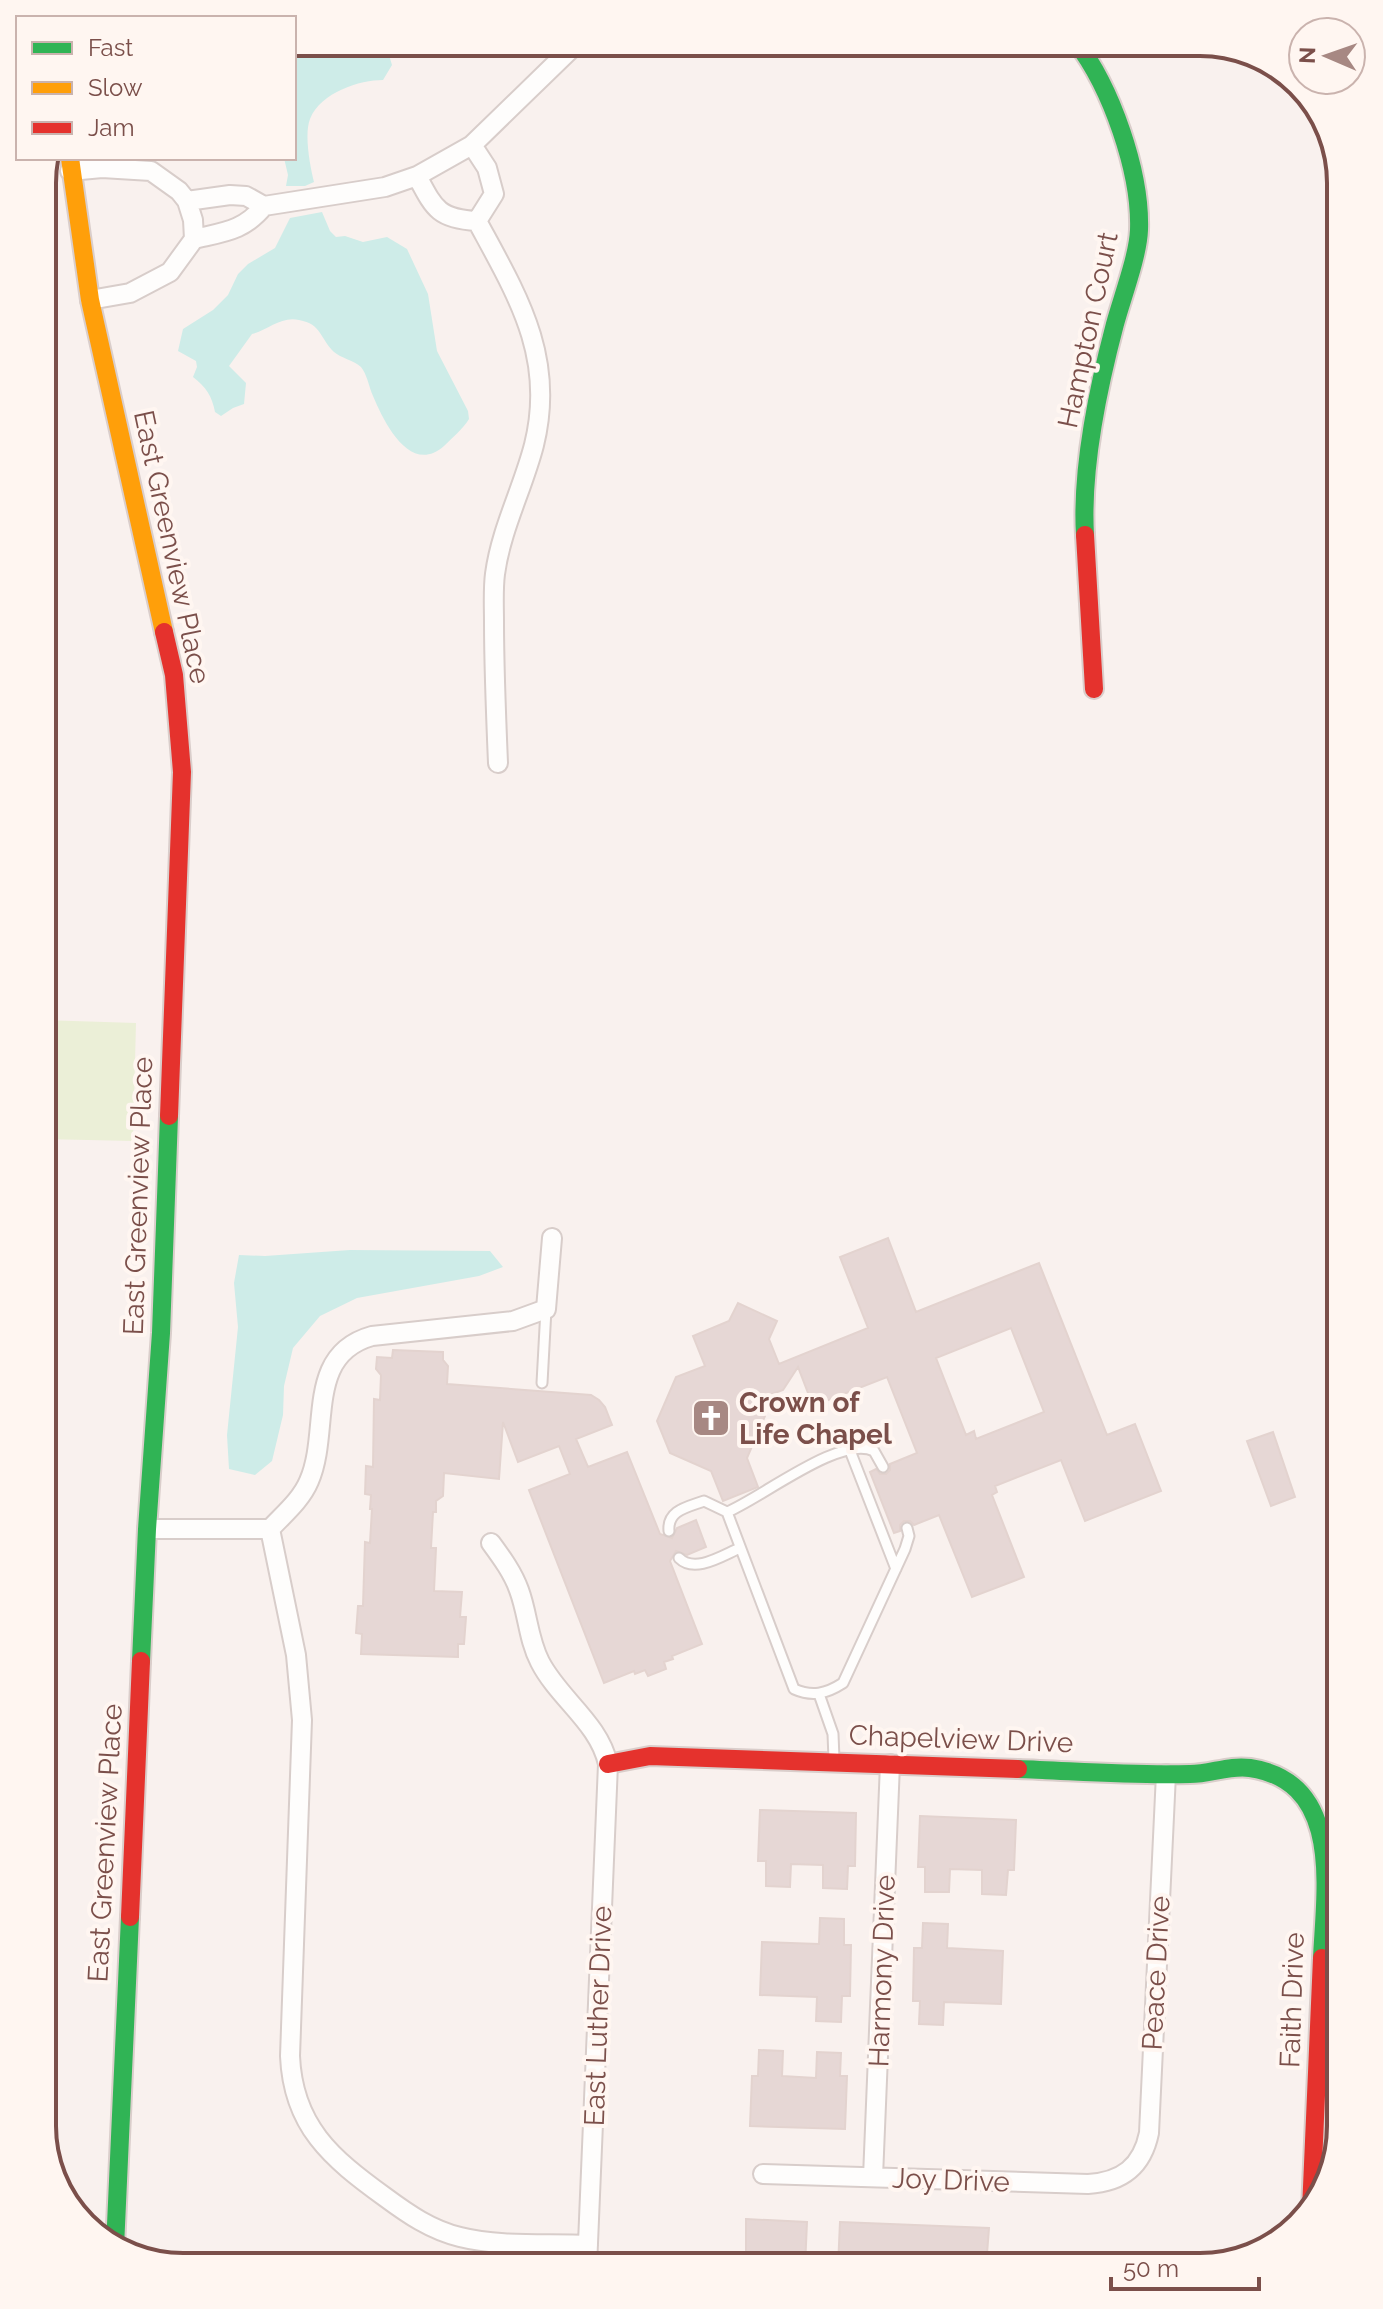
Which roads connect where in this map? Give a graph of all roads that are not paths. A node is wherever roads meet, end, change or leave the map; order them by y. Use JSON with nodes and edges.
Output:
{"nodes":[{"id":1,"x":564,"y":56,"type":"edge"},
{"id":2,"x":1087,"y":56,"type":"edge"},
{"id":3,"x":472,"y":145,"type":"junction"},
{"id":4,"x":70,"y":164,"type":"edge"},
{"id":5,"x":417,"y":176,"type":"junction"},
{"id":6,"x":187,"y":201,"type":"junction"},
{"id":7,"x":264,"y":206,"type":"junction"},
{"id":8,"x":477,"y":221,"type":"junction"},
{"id":9,"x":194,"y":239,"type":"junction"},
{"id":10,"x":90,"y":300,"type":"junction"},
{"id":11,"x":1094,"y":689,"type":"dead end"},
{"id":12,"x":498,"y":763,"type":"dead end"},
{"id":13,"x":552,"y":1238,"type":"dead end"},
{"id":14,"x":546,"y":1309,"type":"junction"},
{"id":15,"x":542,"y":1383,"type":"dead end"},
{"id":16,"x":849,"y":1448,"type":"junction"},
{"id":17,"x":883,"y":1467,"type":"dead end"},
{"id":18,"x":727,"y":1512,"type":"junction"},
{"id":19,"x":907,"y":1528,"type":"dead end"},
{"id":20,"x":147,"y":1529,"type":"junction"},
{"id":21,"x":270,"y":1529,"type":"junction"},
{"id":22,"x":669,"y":1531,"type":"dead end"},
{"id":23,"x":491,"y":1543,"type":"dead end"},
{"id":24,"x":740,"y":1548,"type":"junction"},
{"id":25,"x":679,"y":1558,"type":"dead end"},
{"id":26,"x":896,"y":1569,"type":"junction"},
{"id":27,"x":819,"y":1694,"type":"junction"},
{"id":28,"x":834,"y":1763,"type":"junction"},
{"id":29,"x":608,"y":1764,"type":"junction"},
{"id":30,"x":890,"y":1764,"type":"junction"},
{"id":31,"x":1166,"y":1774,"type":"junction"},
{"id":32,"x":1302,"y":1797,"type":"joint"},
{"id":33,"x":1135,"y":2168,"type":"joint"},
{"id":34,"x":763,"y":2174,"type":"dead end"},
{"id":35,"x":873,"y":2177,"type":"junction"},
{"id":36,"x":1312,"y":2186,"type":"edge"},
{"id":37,"x":116,"y":2234,"type":"edge"},
{"id":38,"x":588,"y":2245,"type":"junction"},
{"id":39,"x":588,"y":2253,"type":"edge"}],
"edges":[{"from":1,"to":3,"type":"street"},
{"from":2,"to":11,"type":"street","name":"Hampton Court"},
{"from":3,"to":5,"type":"street"},
{"from":3,"to":8,"type":"street"},
{"from":4,"to":6,"type":"street"},
{"from":4,"to":10,"type":"street","name":"East Greenview Place"},
{"from":5,"to":7,"type":"street"},
{"from":5,"to":8,"type":"street"},
{"from":6,"to":7,"type":"street"},
{"from":6,"to":9,"type":"street"},
{"from":7,"to":9,"type":"street"},
{"from":8,"to":12,"type":"street"},
{"from":9,"to":10,"type":"street"},
{"from":10,"to":20,"type":"street","name":"East Greenview Place"},
{"from":13,"to":14,"type":"street"},
{"from":14,"to":15,"type":"lane"},
{"from":14,"to":21,"type":"street"},
{"from":16,"to":17,"type":"lane"},
{"from":16,"to":18,"type":"lane"},
{"from":16,"to":26,"type":"lane"},
{"from":18,"to":22,"type":"lane"},
{"from":18,"to":24,"type":"lane"},
{"from":19,"to":26,"type":"lane"},
{"from":20,"to":21,"type":"street"},
{"from":20,"to":37,"type":"street","name":"East Greenview Place"},
{"from":21,"to":38,"type":"street"},
{"from":23,"to":29,"type":"street"},
{"from":24,"to":25,"type":"lane"},
{"from":24,"to":27,"type":"lane"},
{"from":26,"to":27,"type":"lane"},
{"from":27,"to":28,"type":"lane"},
{"from":28,"to":29,"type":"street","name":"Chapelview Drive"},
{"from":28,"to":30,"type":"street","name":"Chapelview Drive"},
{"from":29,"to":38,"type":"street","name":"East Luther Drive"},
{"from":30,"to":31,"type":"street","name":"Chapelview Drive"},
{"from":30,"to":35,"type":"street","name":"Harmony Drive"},
{"from":31,"to":32,"type":"street","name":"Chapelview Drive"},
{"from":31,"to":33,"type":"street","name":"Peace Drive"},
{"from":32,"to":36,"type":"street","name":"Faith Drive"},
{"from":33,"to":35,"type":"street","name":"Joy Drive"},
{"from":34,"to":35,"type":"street","name":"Joy Drive"},
{"from":38,"to":39,"type":"street","name":"East Luther Drive"}]}
